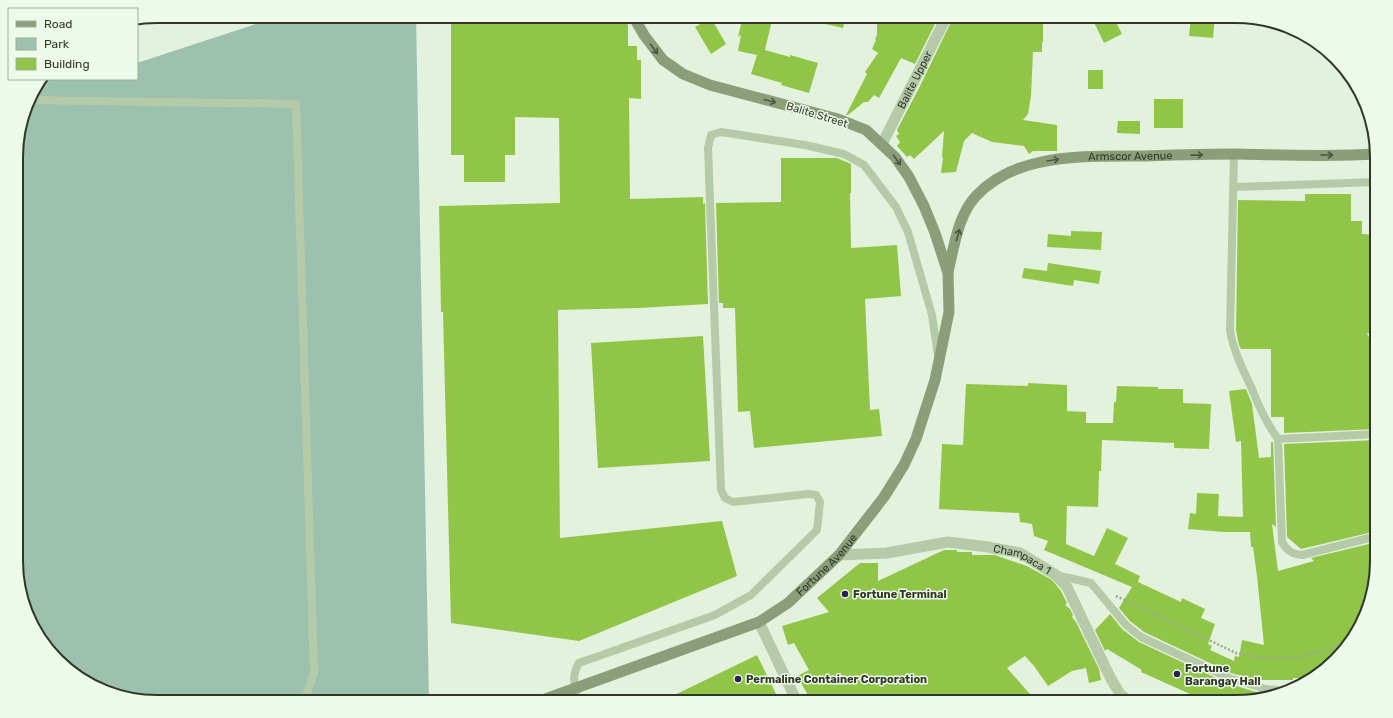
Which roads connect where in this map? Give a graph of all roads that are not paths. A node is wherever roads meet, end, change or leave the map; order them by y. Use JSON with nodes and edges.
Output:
{"nodes":[{"id":1,"x":637,"y":23,"type":"edge"},
{"id":2,"x":943,"y":23,"type":"edge"},
{"id":3,"x":36,"y":100,"type":"edge"},
{"id":4,"x":882,"y":144,"type":"junction"},
{"id":5,"x":1234,"y":154,"type":"junction"},
{"id":6,"x":1370,"y":154,"type":"edge"},
{"id":7,"x":1370,"y":182,"type":"edge"},
{"id":8,"x":1234,"y":187,"type":"junction"},
{"id":9,"x":948,"y":273,"type":"junction"},
{"id":10,"x":939,"y":362,"type":"junction"},
{"id":11,"x":1370,"y":434,"type":"edge"},
{"id":12,"x":1278,"y":439,"type":"junction"},
{"id":13,"x":1370,"y":538,"type":"edge"},
{"id":14,"x":839,"y":555,"type":"junction"},
{"id":15,"x":1056,"y":574,"type":"junction"},
{"id":16,"x":759,"y":622,"type":"junction"},
{"id":17,"x":574,"y":689,"type":"junction"},
{"id":18,"x":1272,"y":690,"type":"edge"},
{"id":19,"x":306,"y":695,"type":"edge"},
{"id":20,"x":557,"y":695,"type":"edge"},
{"id":21,"x":576,"y":695,"type":"edge"},
{"id":22,"x":794,"y":695,"type":"edge"},
{"id":23,"x":1121,"y":695,"type":"edge"}],
"edges":[{"from":1,"to":4,"type":"main road","name":"Balite Street","one_way":true},
{"from":2,"to":4,"type":"street","name":"Balite Upper"},
{"from":3,"to":19,"type":"lane"},
{"from":4,"to":9,"type":"main road","name":"Balite Street","one_way":true},
{"from":5,"to":6,"type":"main road","name":"Armscor Avenue","one_way":true},
{"from":5,"to":8,"type":"lane"},
{"from":9,"to":5,"type":"main road","name":"Armscor Avenue","one_way":true},
{"from":7,"to":8,"type":"lane"},
{"from":8,"to":12,"type":"lane"},
{"from":9,"to":10,"type":"main road","name":"Fortune Avenue"},
{"from":10,"to":14,"type":"main road","name":"Fortune Avenue"},
{"from":10,"to":17,"type":"lane"},
{"from":11,"to":12,"type":"lane"},
{"from":12,"to":13,"type":"lane"},
{"from":14,"to":15,"type":"street","name":"Champaca 1"},
{"from":14,"to":16,"type":"main road","name":"Fortune Avenue"},
{"from":15,"to":18,"type":"lane"},
{"from":15,"to":23,"type":"street","name":"Champaca 1"},
{"from":16,"to":17,"type":"main road","name":"Fortune Avenue"},
{"from":16,"to":22,"type":"street"},
{"from":17,"to":20,"type":"main road","name":"Fortune Avenue"},
{"from":17,"to":21,"type":"lane"}]}
